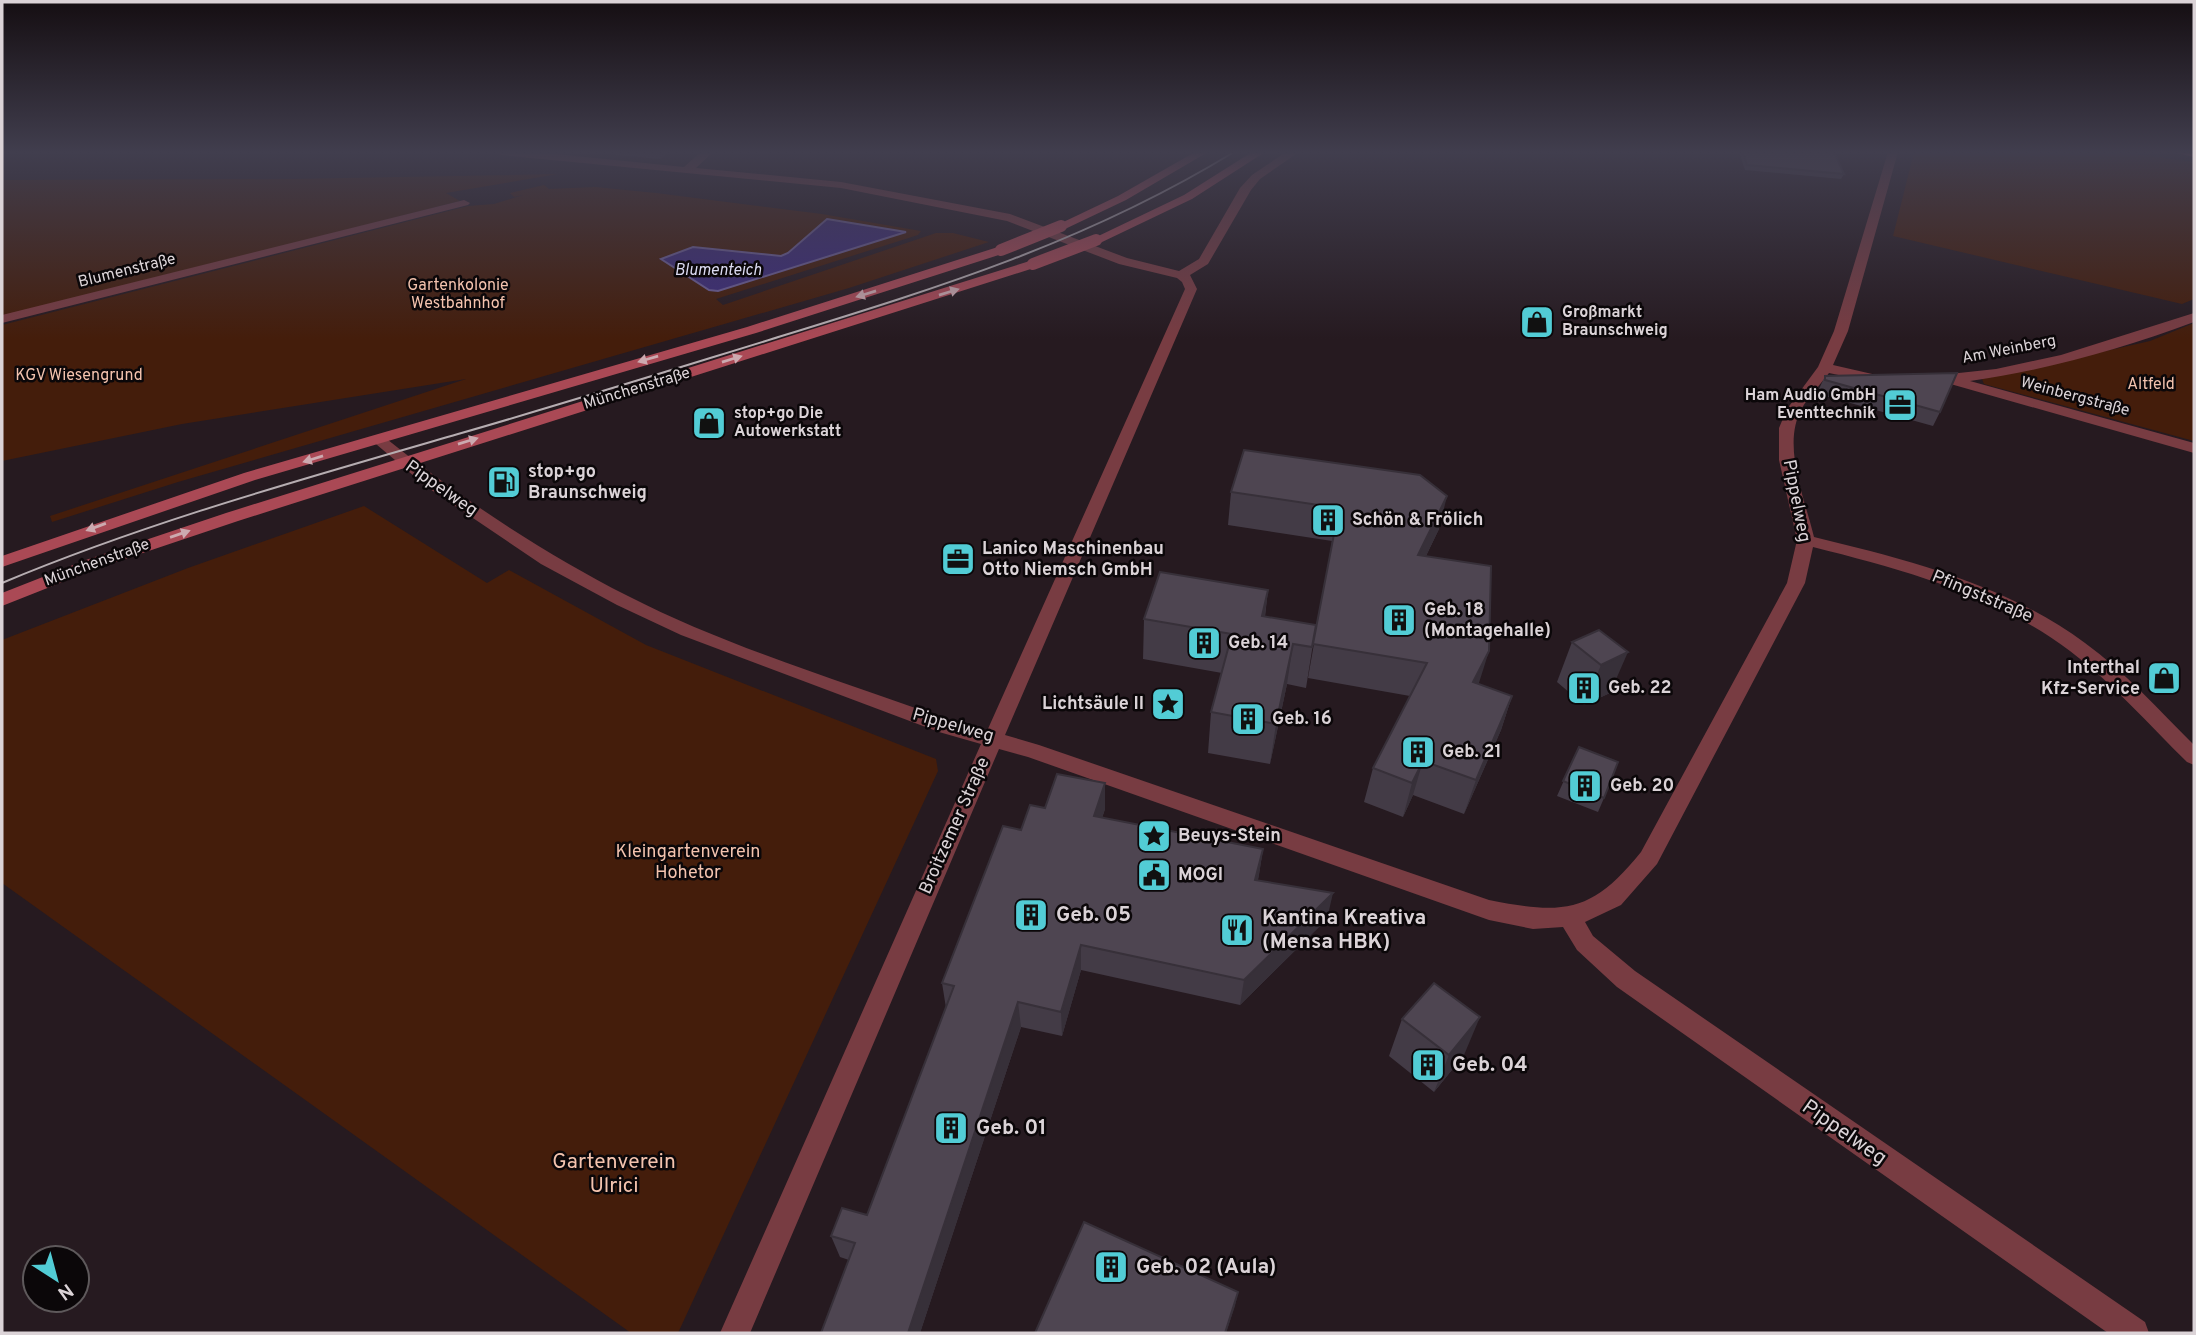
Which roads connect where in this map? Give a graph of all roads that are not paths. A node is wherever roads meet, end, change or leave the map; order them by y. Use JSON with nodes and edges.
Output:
{"nodes":[{"id":1,"x":419,"y":214,"type":"edge"},
{"id":2,"x":990,"y":214,"type":"edge"},
{"id":3,"x":1086,"y":214,"type":"edge"},
{"id":4,"x":1151,"y":214,"type":"edge"},
{"id":5,"x":1232,"y":214,"type":"edge"},
{"id":6,"x":1875,"y":214,"type":"edge"},
{"id":7,"x":1185,"y":277,"type":"junction"},
{"id":8,"x":2194,"y":317,"type":"edge"},
{"id":9,"x":2,"y":319,"type":"edge"},
{"id":10,"x":1825,"y":369,"type":"junction"},
{"id":11,"x":1947,"y":379,"type":"junction"},
{"id":12,"x":378,"y":439,"type":"junction"},
{"id":13,"x":2194,"y":448,"type":"edge"},
{"id":14,"x":403,"y":462,"type":"junction"},
{"id":15,"x":1806,"y":540,"type":"junction"},
{"id":16,"x":2,"y":562,"type":"edge"},
{"id":17,"x":2,"y":600,"type":"edge"},
{"id":18,"x":994,"y":738,"type":"junction"},
{"id":19,"x":2194,"y":757,"type":"edge"},
{"id":20,"x":1569,"y":917,"type":"junction"},
{"id":21,"x":735,"y":1333,"type":"edge"},
{"id":22,"x":2134,"y":1333,"type":"edge"}],
"edges":[{"from":1,"to":9,"type":"street","name":"Blumenstraße"},
{"from":2,"to":7,"type":"street"},
{"from":3,"to":12,"type":"main road","name":"Münchenstraße","one_way":true,"bridge":true},
{"from":14,"to":4,"type":"main road","name":"Münchenstraße","one_way":true,"bridge":true},
{"from":5,"to":7,"type":"street"},
{"from":6,"to":10,"type":"street","name":"Pippelweg"},
{"from":7,"to":18,"type":"street","name":"Broitzemer Straße"},
{"from":8,"to":11,"type":"street","name":"Am Weinberg"},
{"from":10,"to":11,"type":"street","name":"Am Weinberg"},
{"from":10,"to":15,"type":"street","name":"Pippelweg"},
{"from":11,"to":13,"type":"street","name":"Weinbergstraße"},
{"from":12,"to":14,"type":"street","name":"Pippelweg"},
{"from":12,"to":16,"type":"main road","name":"Münchenstraße","one_way":true},
{"from":17,"to":14,"type":"main road","name":"Münchenstraße","one_way":true},
{"from":14,"to":18,"type":"street","name":"Pippelweg"},
{"from":15,"to":19,"type":"street","name":"Pfingststraße"},
{"from":15,"to":20,"type":"street","name":"Pippelweg"},
{"from":18,"to":20,"type":"street","name":"Pippelweg"},
{"from":18,"to":21,"type":"street","name":"Broitzemer Straße"},
{"from":20,"to":22,"type":"street","name":"Pippelweg"}]}
